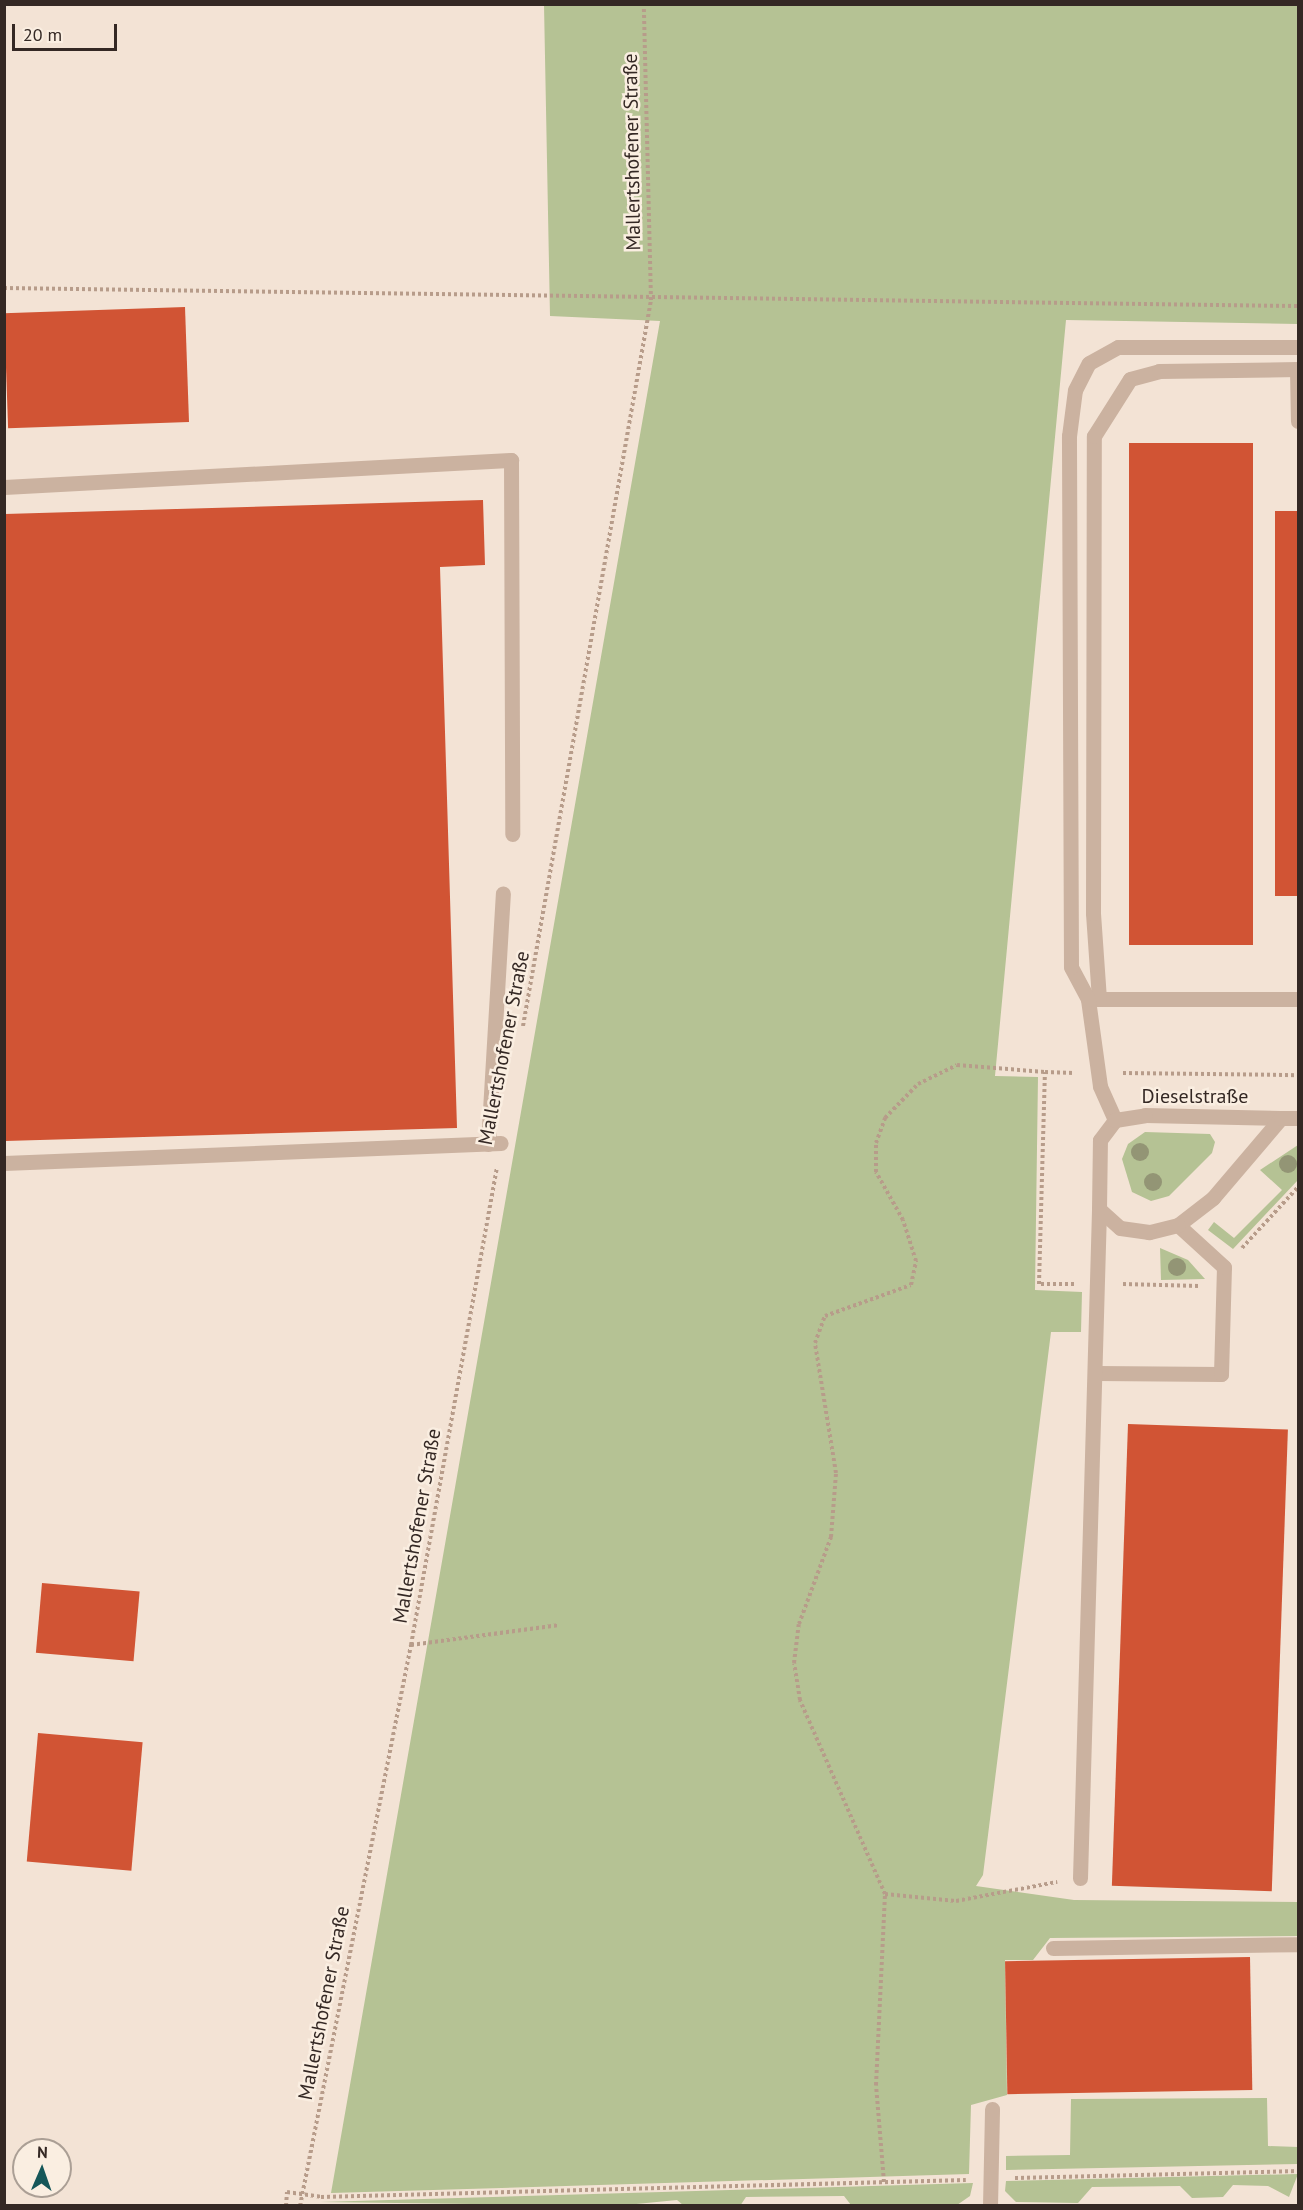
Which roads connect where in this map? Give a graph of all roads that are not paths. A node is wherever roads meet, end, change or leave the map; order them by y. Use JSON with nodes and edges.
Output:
{"nodes":[{"id":1,"x":1299,"y":347,"type":"edge"},
{"id":2,"x":1298,"y":369,"type":"edge"},
{"id":3,"x":1299,"y":421,"type":"edge"},
{"id":4,"x":4,"y":487,"type":"edge"},
{"id":5,"x":512,"y":834,"type":"dead end"},
{"id":6,"x":503,"y":893,"type":"dead end"},
{"id":7,"x":1094,"y":999,"type":"junction"},
{"id":8,"x":1299,"y":999,"type":"edge"},
{"id":9,"x":1281,"y":1118,"type":"junction"},
{"id":10,"x":1299,"y":1118,"type":"edge"},
{"id":11,"x":1115,"y":1120,"type":"junction"},
{"id":12,"x":4,"y":1163,"type":"edge"},
{"id":13,"x":1099,"y":1209,"type":"junction"},
{"id":14,"x":1178,"y":1225,"type":"junction"},
{"id":15,"x":1097,"y":1372,"type":"junction"},
{"id":16,"x":1080,"y":1878,"type":"road end"},
{"id":17,"x":1299,"y":1944,"type":"edge"},
{"id":18,"x":1053,"y":1948,"type":"dead end"},
{"id":19,"x":992,"y":2109,"type":"dead end"},
{"id":20,"x":990,"y":2205,"type":"edge"}],
"edges":[{"from":1,"to":7,"type":"street"},
{"from":2,"to":3,"type":"street"},
{"from":2,"to":7,"type":"street"},
{"from":4,"to":5,"type":"street"},
{"from":6,"to":12,"type":"street"},
{"from":7,"to":8,"type":"street"},
{"from":7,"to":11,"type":"street"},
{"from":9,"to":10,"type":"street","name":"Dieselstraße"},
{"from":9,"to":11,"type":"street","name":"Dieselstraße"},
{"from":9,"to":14,"type":"street"},
{"from":11,"to":13,"type":"street","name":"Dieselstraße"},
{"from":13,"to":14,"type":"street"},
{"from":13,"to":15,"type":"street","name":"Dieselstraße"},
{"from":14,"to":15,"type":"street"},
{"from":15,"to":16,"type":"street","name":"Dieselstraße"},
{"from":17,"to":18,"type":"street"},
{"from":19,"to":20,"type":"street"}]}
